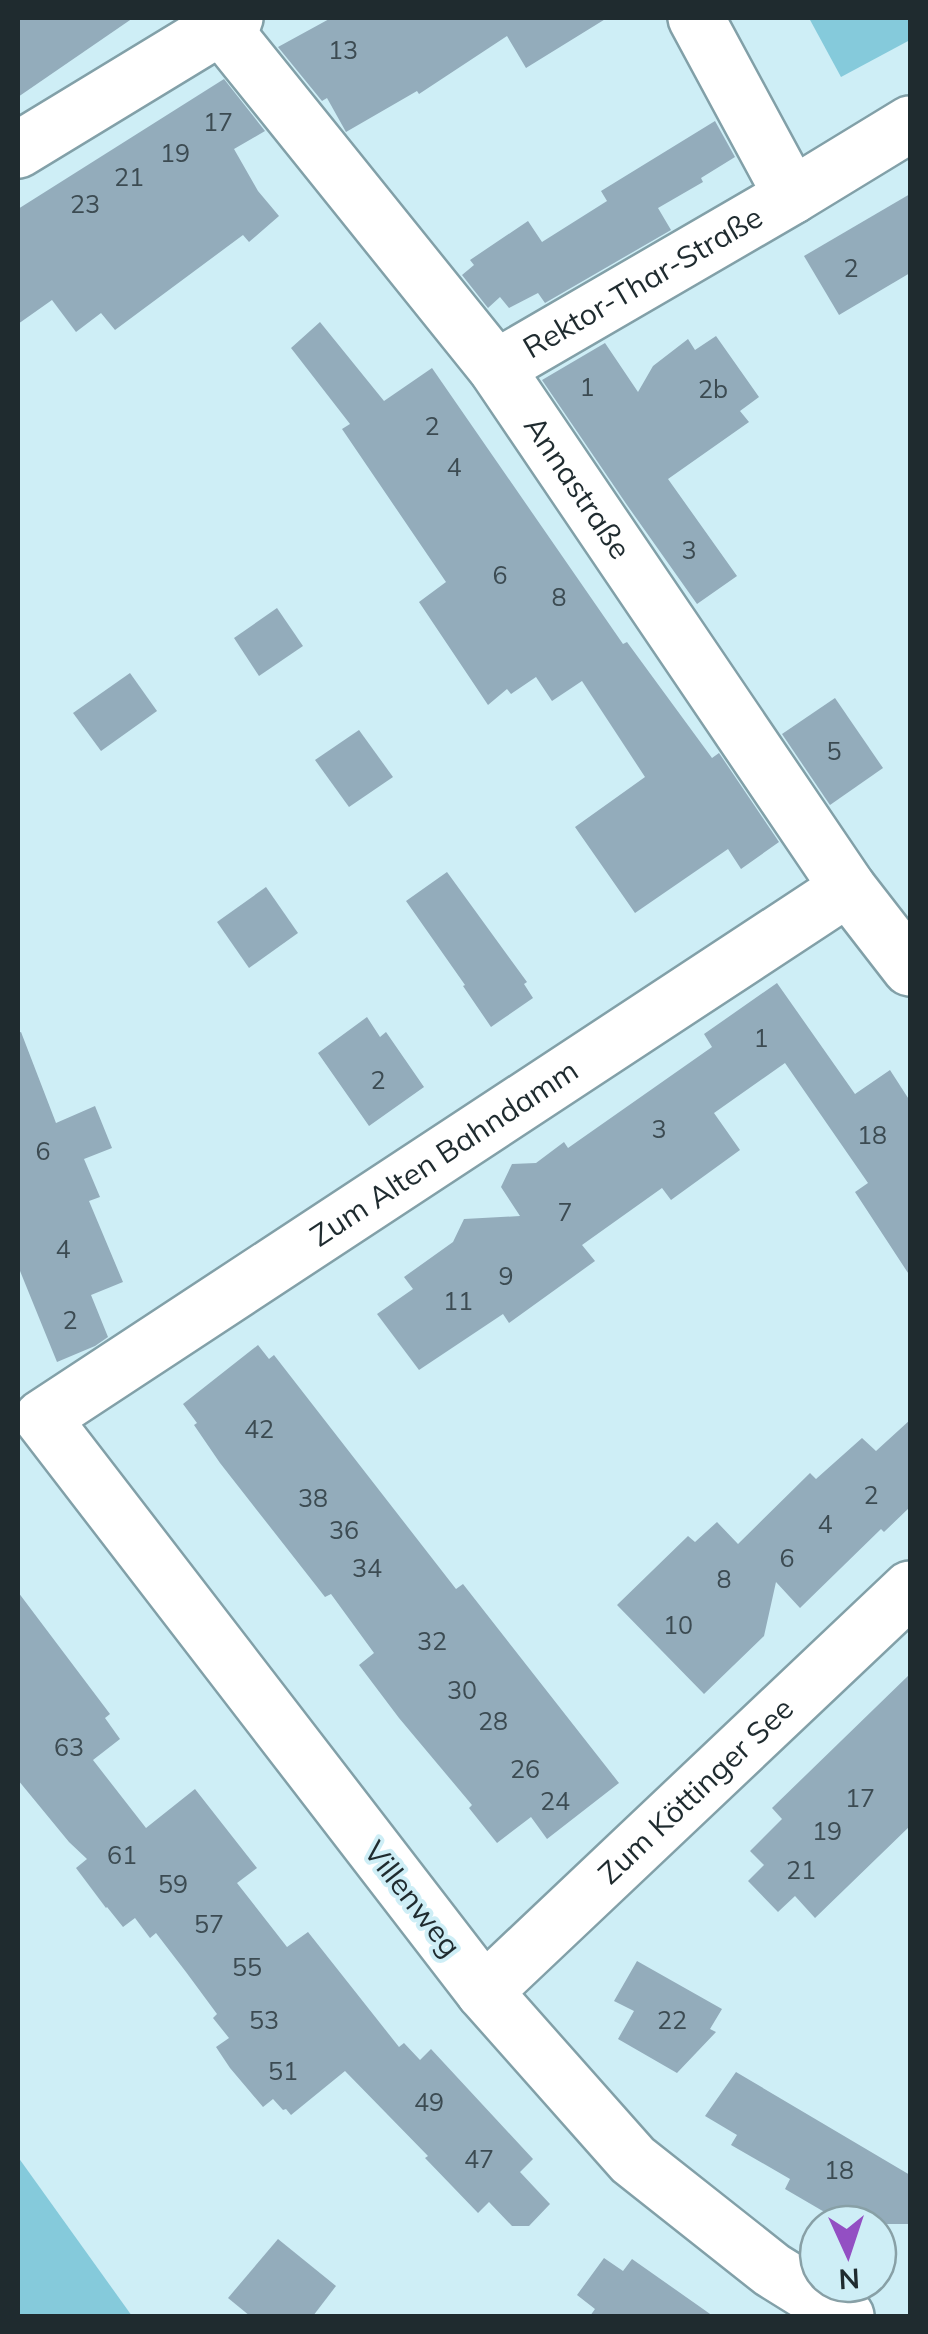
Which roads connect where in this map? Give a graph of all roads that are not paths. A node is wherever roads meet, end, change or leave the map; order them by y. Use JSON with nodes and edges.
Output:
{"nodes":[{"id":1,"x":696,"y":18,"type":"edge"},
{"id":2,"x":228,"y":21,"type":"edge"},
{"id":3,"x":910,"y":124,"type":"edge"},
{"id":4,"x":18,"y":150,"type":"edge"},
{"id":5,"x":792,"y":196,"type":"junction"},
{"id":6,"x":496,"y":368,"type":"junction"},
{"id":7,"x":848,"y":888,"type":"junction"},
{"id":8,"x":910,"y":968,"type":"edge"},
{"id":9,"x":42,"y":1418,"type":"joint"},
{"id":10,"x":910,"y":1589,"type":"edge"},
{"id":11,"x":484,"y":1992,"type":"junction"},
{"id":12,"x":846,"y":2316,"type":"edge"}],
"edges":[{"from":1,"to":5,"type":"street","name":"Rektor-Thar-Straße"},
{"from":2,"to":4,"type":"street"},
{"from":2,"to":6,"type":"street","name":"Annastraße"},
{"from":3,"to":5,"type":"street","name":"Rektor-Thar-Straße"},
{"from":5,"to":6,"type":"street","name":"Rektor-Thar-Straße"},
{"from":6,"to":7,"type":"street","name":"Annastraße"},
{"from":7,"to":8,"type":"street","name":"Annastraße"},
{"from":7,"to":9,"type":"street","name":"Zum Alten Bahndamm"},
{"from":9,"to":11,"type":"street","name":"Villenweg"},
{"from":10,"to":11,"type":"street","name":"Zum Köttinger See"},
{"from":11,"to":12,"type":"street","name":"Villenweg"}]}
